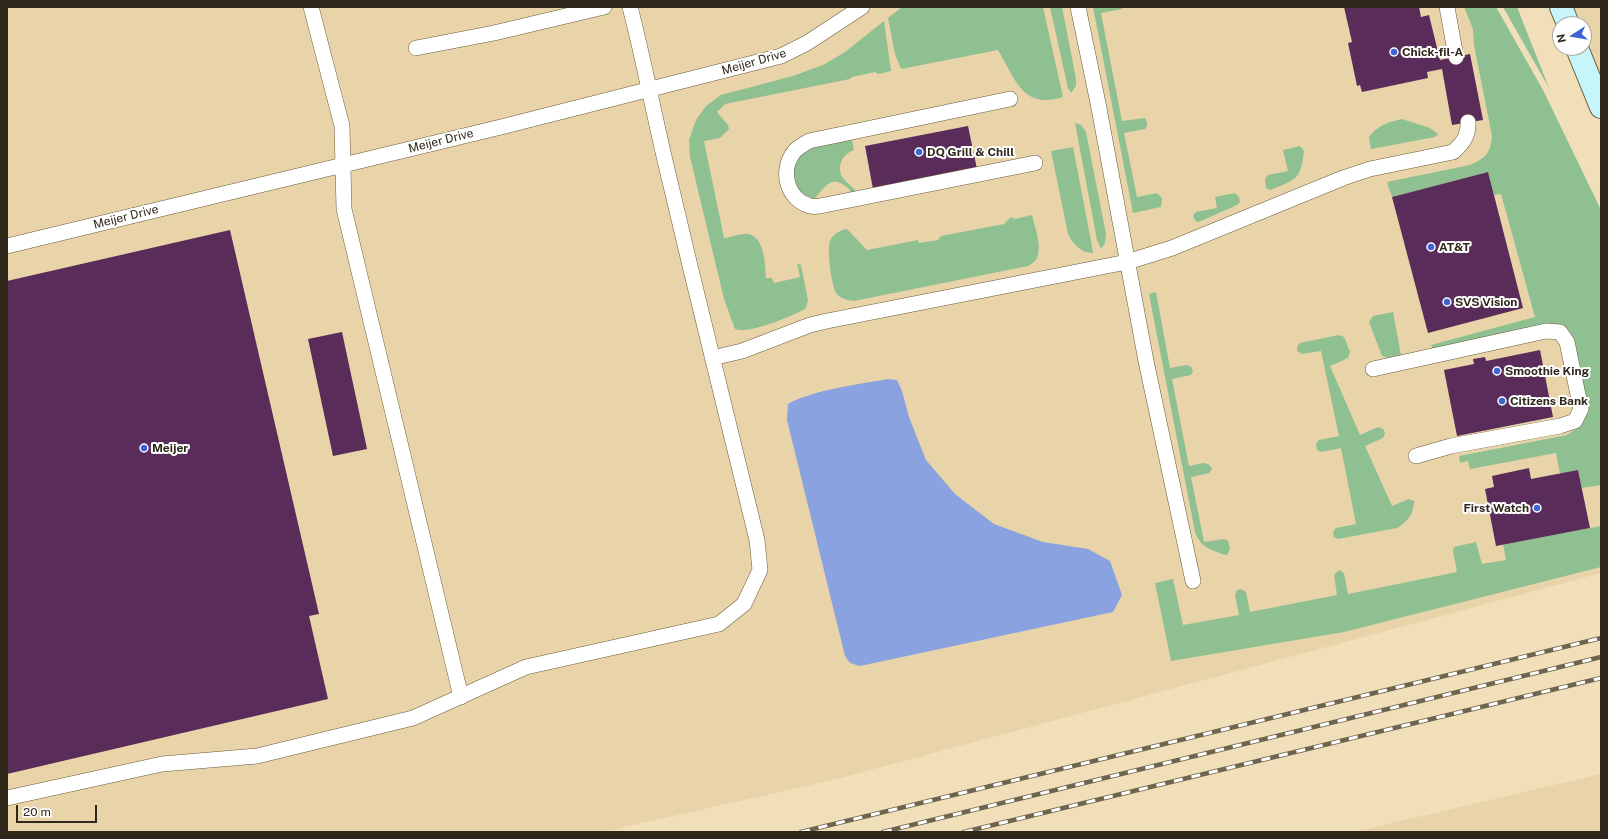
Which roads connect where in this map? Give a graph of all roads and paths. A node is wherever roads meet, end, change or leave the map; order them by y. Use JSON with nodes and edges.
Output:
{"nodes":[{"id":1,"x":311,"y":7,"type":"edge"},
{"id":2,"x":604,"y":7,"type":"edge"},
{"id":3,"x":630,"y":7,"type":"edge"},
{"id":4,"x":862,"y":7,"type":"edge"},
{"id":5,"x":1078,"y":7,"type":"edge"},
{"id":6,"x":1447,"y":7,"type":"edge"},
{"id":7,"x":416,"y":48,"type":"dead end"},
{"id":8,"x":1581,"y":56,"type":"edge"},
{"id":9,"x":1456,"y":57,"type":"dead end"},
{"id":10,"x":648,"y":90,"type":"junction"},
{"id":11,"x":1010,"y":99,"type":"dead end"},
{"id":12,"x":1601,"y":107,"type":"edge"},
{"id":13,"x":1468,"y":122,"type":"dead end"},
{"id":14,"x":1035,"y":163,"type":"dead end"},
{"id":15,"x":343,"y":164,"type":"junction"},
{"id":16,"x":7,"y":246,"type":"edge"},
{"id":17,"x":1127,"y":262,"type":"junction"},
{"id":18,"x":712,"y":358,"type":"junction"},
{"id":19,"x":1373,"y":369,"type":"dead end"},
{"id":20,"x":1416,"y":456,"type":"dead end"},
{"id":21,"x":1193,"y":581,"type":"dead end"},
{"id":22,"x":461,"y":697,"type":"junction"},
{"id":23,"x":7,"y":798,"type":"edge"}],
"edges":[{"from":1,"to":15,"type":"lane"},
{"from":2,"to":7,"type":"lane"},
{"from":3,"to":10,"type":"lane"},
{"from":4,"to":10,"type":"lane","name":"Meijer Drive"},
{"from":5,"to":17,"type":"lane"},
{"from":6,"to":9,"type":"lane"},
{"from":8,"to":12,"type":"main road"},
{"from":10,"to":15,"type":"lane","name":"Meijer Drive"},
{"from":10,"to":18,"type":"lane"},
{"from":11,"to":14,"type":"lane"},
{"from":13,"to":17,"type":"lane"},
{"from":15,"to":16,"type":"lane","name":"Meijer Drive"},
{"from":15,"to":22,"type":"lane"},
{"from":17,"to":18,"type":"lane"},
{"from":17,"to":21,"type":"lane"},
{"from":18,"to":22,"type":"lane"},
{"from":19,"to":20,"type":"lane"},
{"from":22,"to":23,"type":"lane"}]}
